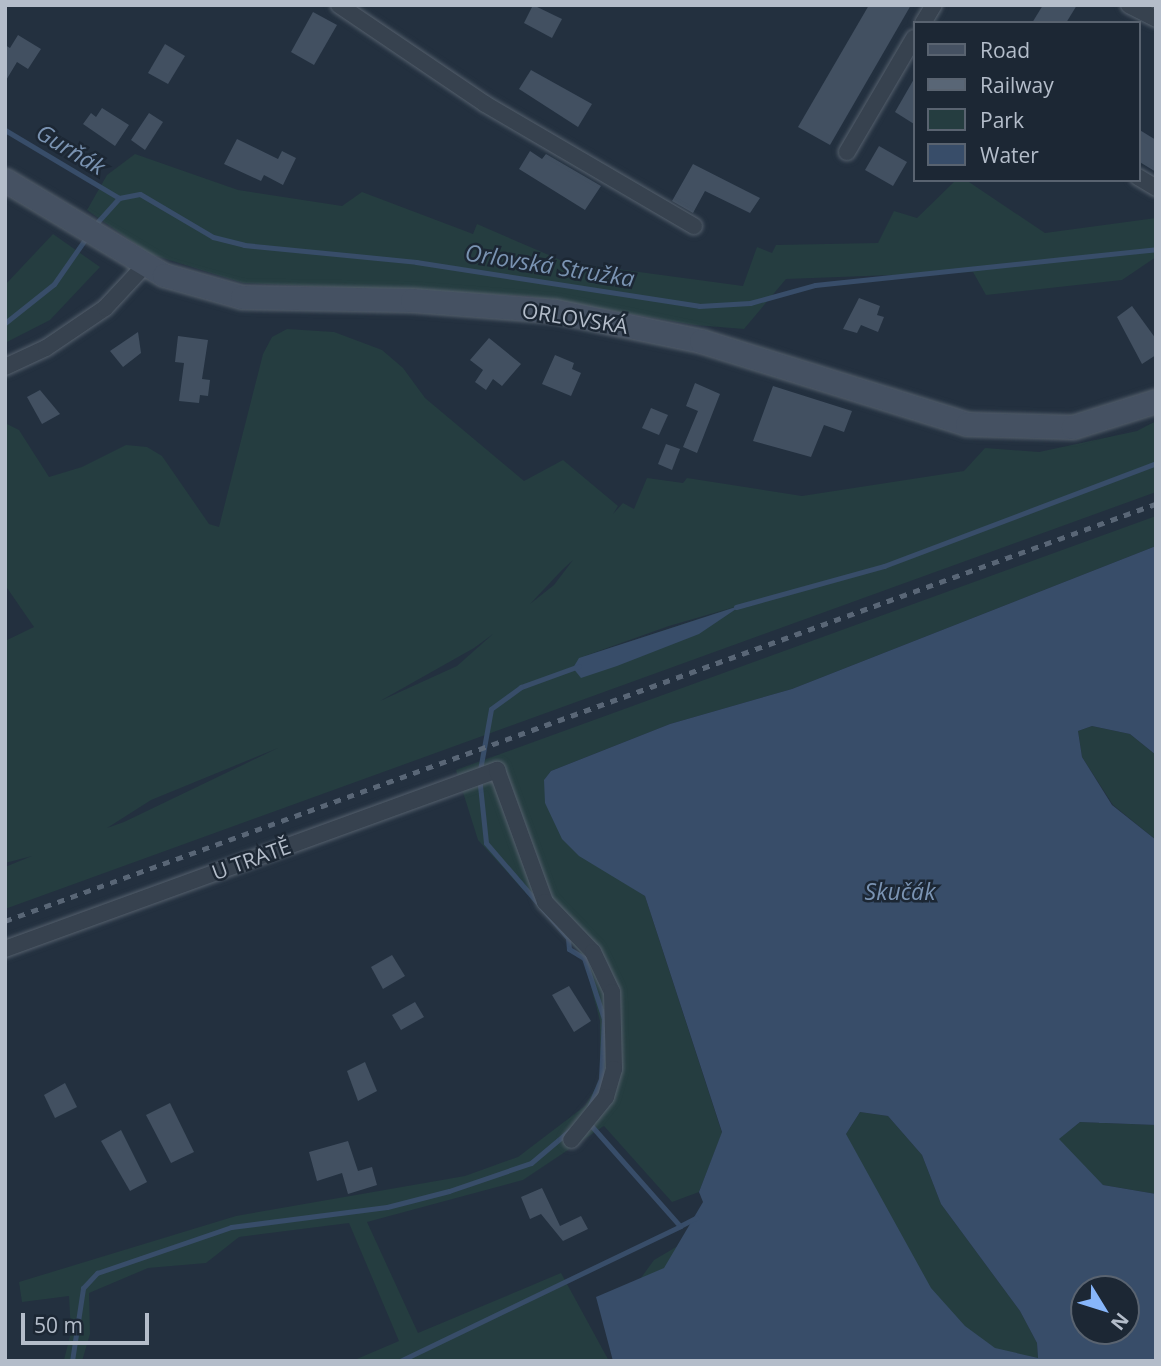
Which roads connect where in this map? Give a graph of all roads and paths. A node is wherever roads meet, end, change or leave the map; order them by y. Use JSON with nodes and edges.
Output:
{"nodes":[{"id":1,"x":339,"y":5,"type":"edge"},
{"id":2,"x":934,"y":5,"type":"edge"},
{"id":3,"x":1129,"y":5,"type":"edge"},
{"id":4,"x":1156,"y":19,"type":"edge"},
{"id":5,"x":924,"y":21,"type":"edge"},
{"id":6,"x":912,"y":44,"type":"edge"},
{"id":7,"x":848,"y":152,"type":"dead end"},
{"id":8,"x":1140,"y":178,"type":"edge"},
{"id":9,"x":5,"y":180,"type":"edge"},
{"id":10,"x":1156,"y":188,"type":"edge"},
{"id":11,"x":694,"y":226,"type":"dead end"},
{"id":12,"x":146,"y":264,"type":"junction"},
{"id":13,"x":5,"y":367,"type":"edge"},
{"id":14,"x":1156,"y":401,"type":"edge"},
{"id":15,"x":5,"y":949,"type":"edge"},
{"id":16,"x":575,"y":1135,"type":"dead end"}],
"edges":[{"from":1,"to":11,"type":"street"},
{"from":2,"to":5,"type":"street"},
{"from":3,"to":4,"type":"street"},
{"from":6,"to":7,"type":"street"},
{"from":8,"to":10,"type":"street"},
{"from":9,"to":12,"type":"main road","name":"ORLOVSKÁ"},
{"from":12,"to":13,"type":"street"},
{"from":12,"to":14,"type":"main road","name":"ORLOVSKÁ"},
{"from":15,"to":16,"type":"street","name":"U TRATĚ"}]}
